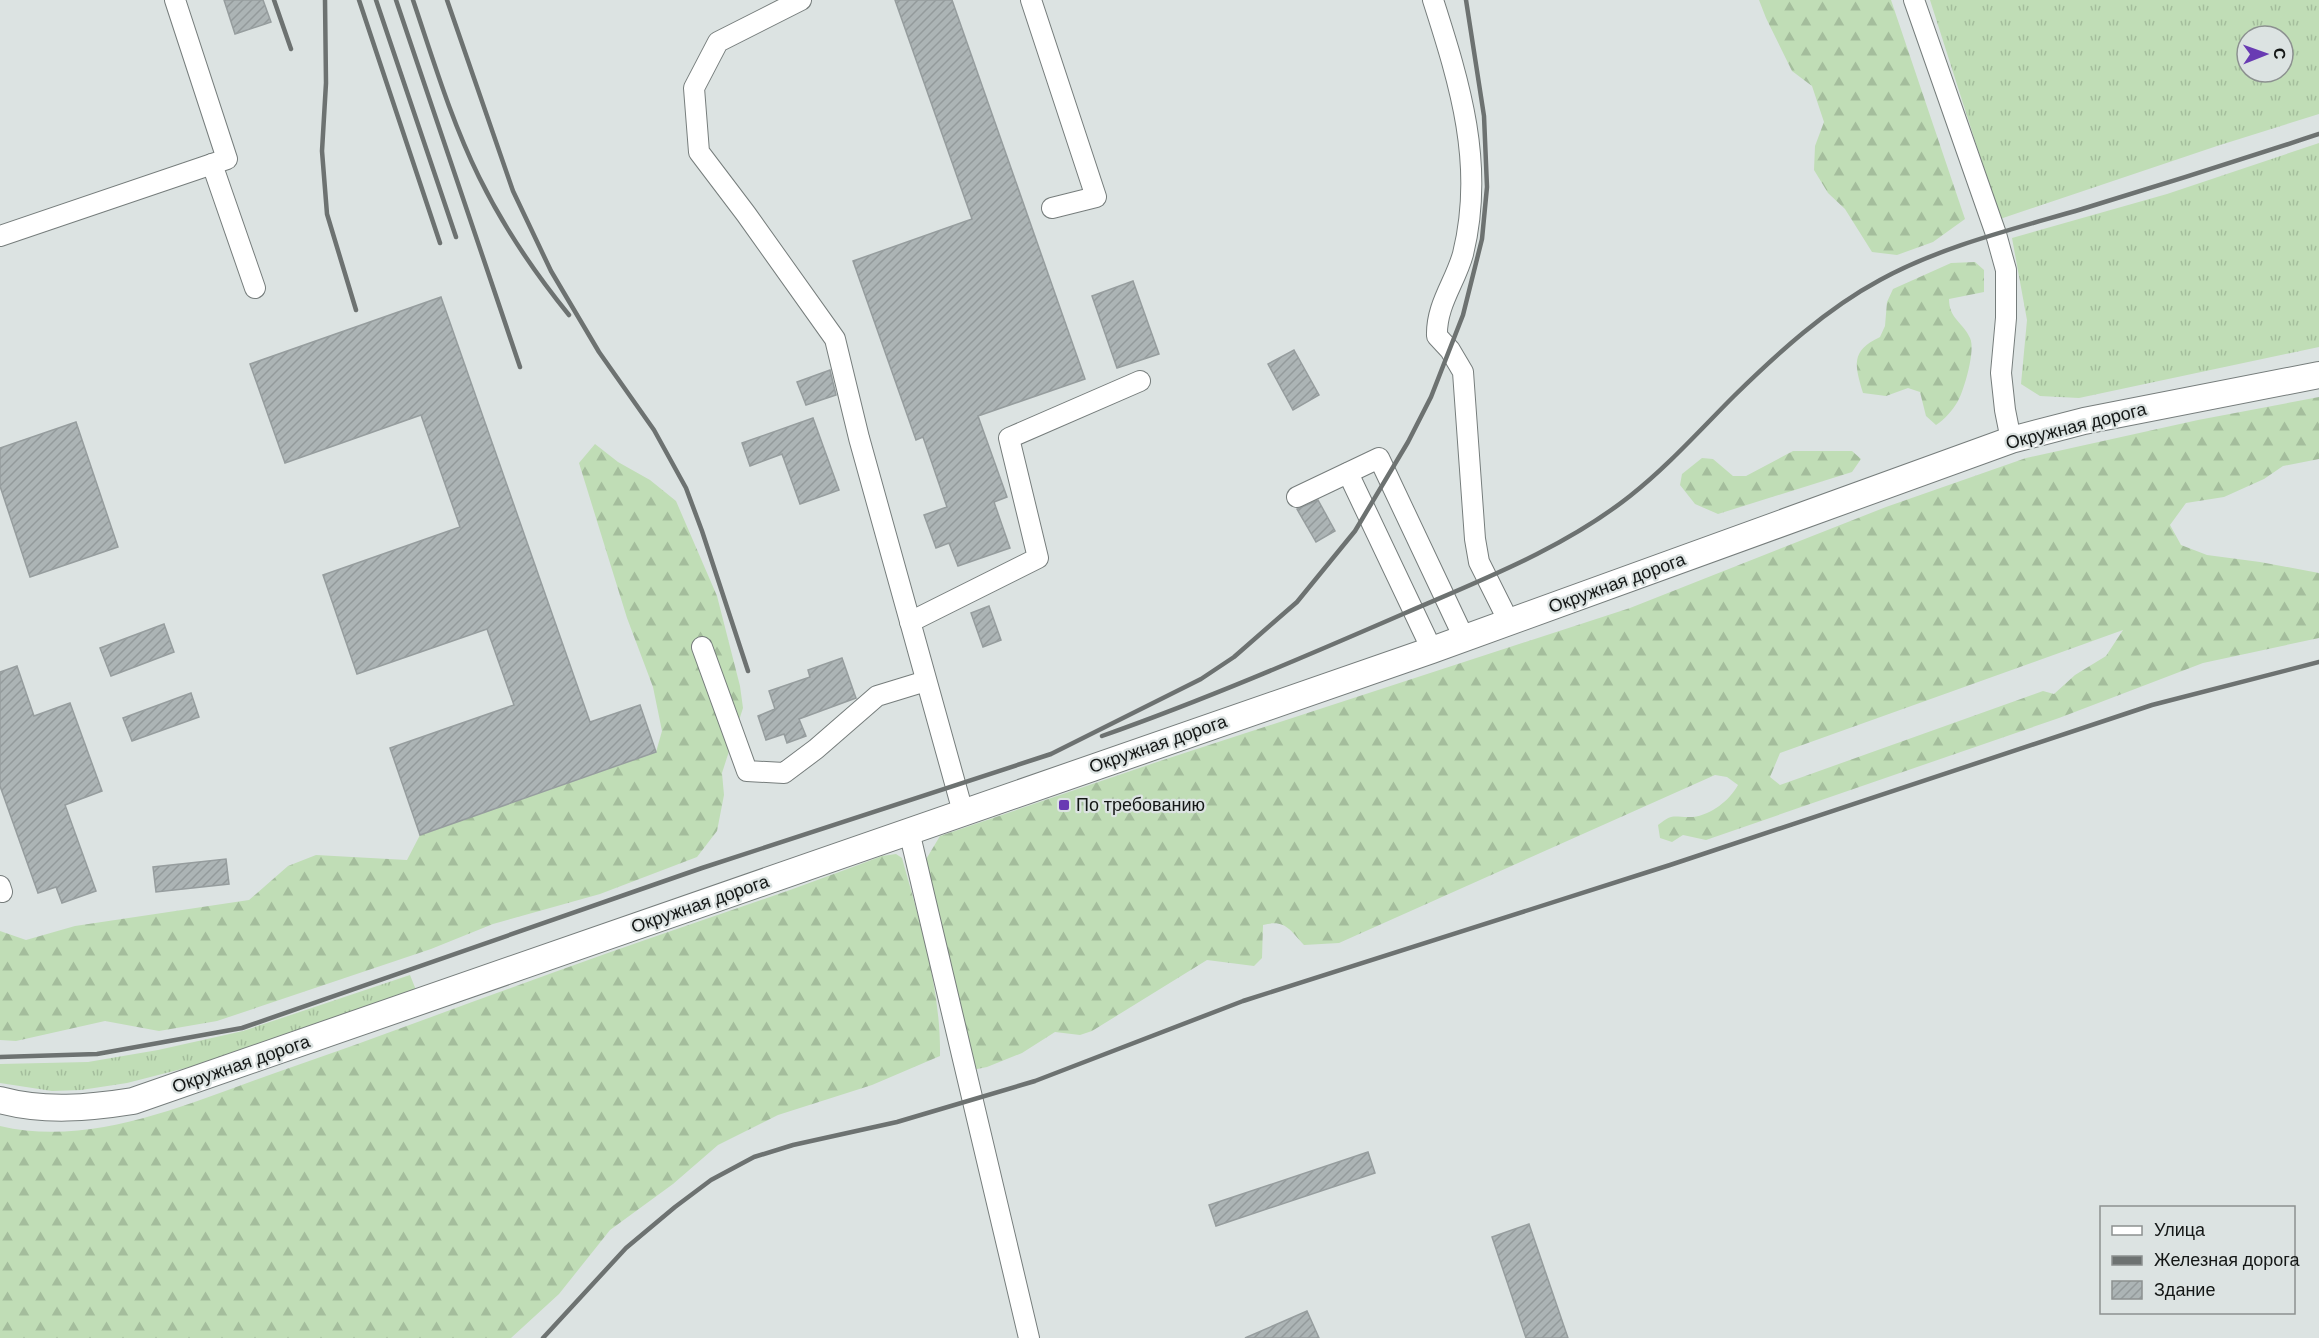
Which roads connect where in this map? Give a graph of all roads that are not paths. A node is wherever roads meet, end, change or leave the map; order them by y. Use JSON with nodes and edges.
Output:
{"nodes":[{"id":1,"x":175,"y":0,"type":"edge"},
{"id":2,"x":801,"y":0,"type":"edge"},
{"id":3,"x":1031,"y":0,"type":"edge"},
{"id":4,"x":1433,"y":0,"type":"edge"},
{"id":5,"x":1914,"y":0,"type":"edge"},
{"id":6,"x":212,"y":164,"type":"junction"},
{"id":7,"x":1052,"y":208,"type":"dead end"},
{"id":8,"x":0,"y":236,"type":"edge"},
{"id":9,"x":255,"y":288,"type":"dead end"},
{"id":10,"x":2319,"y":375,"type":"edge"},
{"id":11,"x":1140,"y":381,"type":"dead end"},
{"id":12,"x":2012,"y":440,"type":"junction"},
{"id":13,"x":1348,"y":473,"type":"junction"},
{"id":14,"x":1297,"y":497,"type":"dead end"},
{"id":15,"x":910,"y":622,"type":"junction"},
{"id":16,"x":1509,"y":622,"type":"junction"},
{"id":17,"x":1464,"y":638,"type":"junction"},
{"id":18,"x":702,"y":647,"type":"dead end"},
{"id":19,"x":1431,"y":650,"type":"junction"},
{"id":20,"x":926,"y":681,"type":"junction"},
{"id":21,"x":963,"y":812,"type":"junction"},
{"id":22,"x":909,"y":831,"type":"junction"},
{"id":23,"x":0,"y":1100,"type":"edge"},
{"id":24,"x":1029,"y":1338,"type":"edge"}],
"edges":[{"from":1,"to":6,"type":"street"},
{"from":2,"to":15,"type":"street"},
{"from":3,"to":7,"type":"street"},
{"from":4,"to":16,"type":"street"},
{"from":5,"to":12,"type":"street"},
{"from":6,"to":8,"type":"street"},
{"from":6,"to":9,"type":"street"},
{"from":10,"to":12,"type":"main road","name":"Окружная дорога"},
{"from":11,"to":15,"type":"street"},
{"from":12,"to":16,"type":"main road","name":"Окружная дорога"},
{"from":13,"to":14,"type":"street"},
{"from":13,"to":17,"type":"street"},
{"from":13,"to":19,"type":"street"},
{"from":15,"to":20,"type":"street"},
{"from":16,"to":17,"type":"main road","name":"Окружная дорога"},
{"from":17,"to":19,"type":"main road","name":"Окружная дорога"},
{"from":18,"to":20,"type":"street"},
{"from":19,"to":21,"type":"main road","name":"Окружная дорога"},
{"from":20,"to":21,"type":"street"},
{"from":21,"to":22,"type":"main road","name":"Окружная дорога"},
{"from":22,"to":23,"type":"main road","name":"Окружная дорога"},
{"from":22,"to":24,"type":"street"}]}
